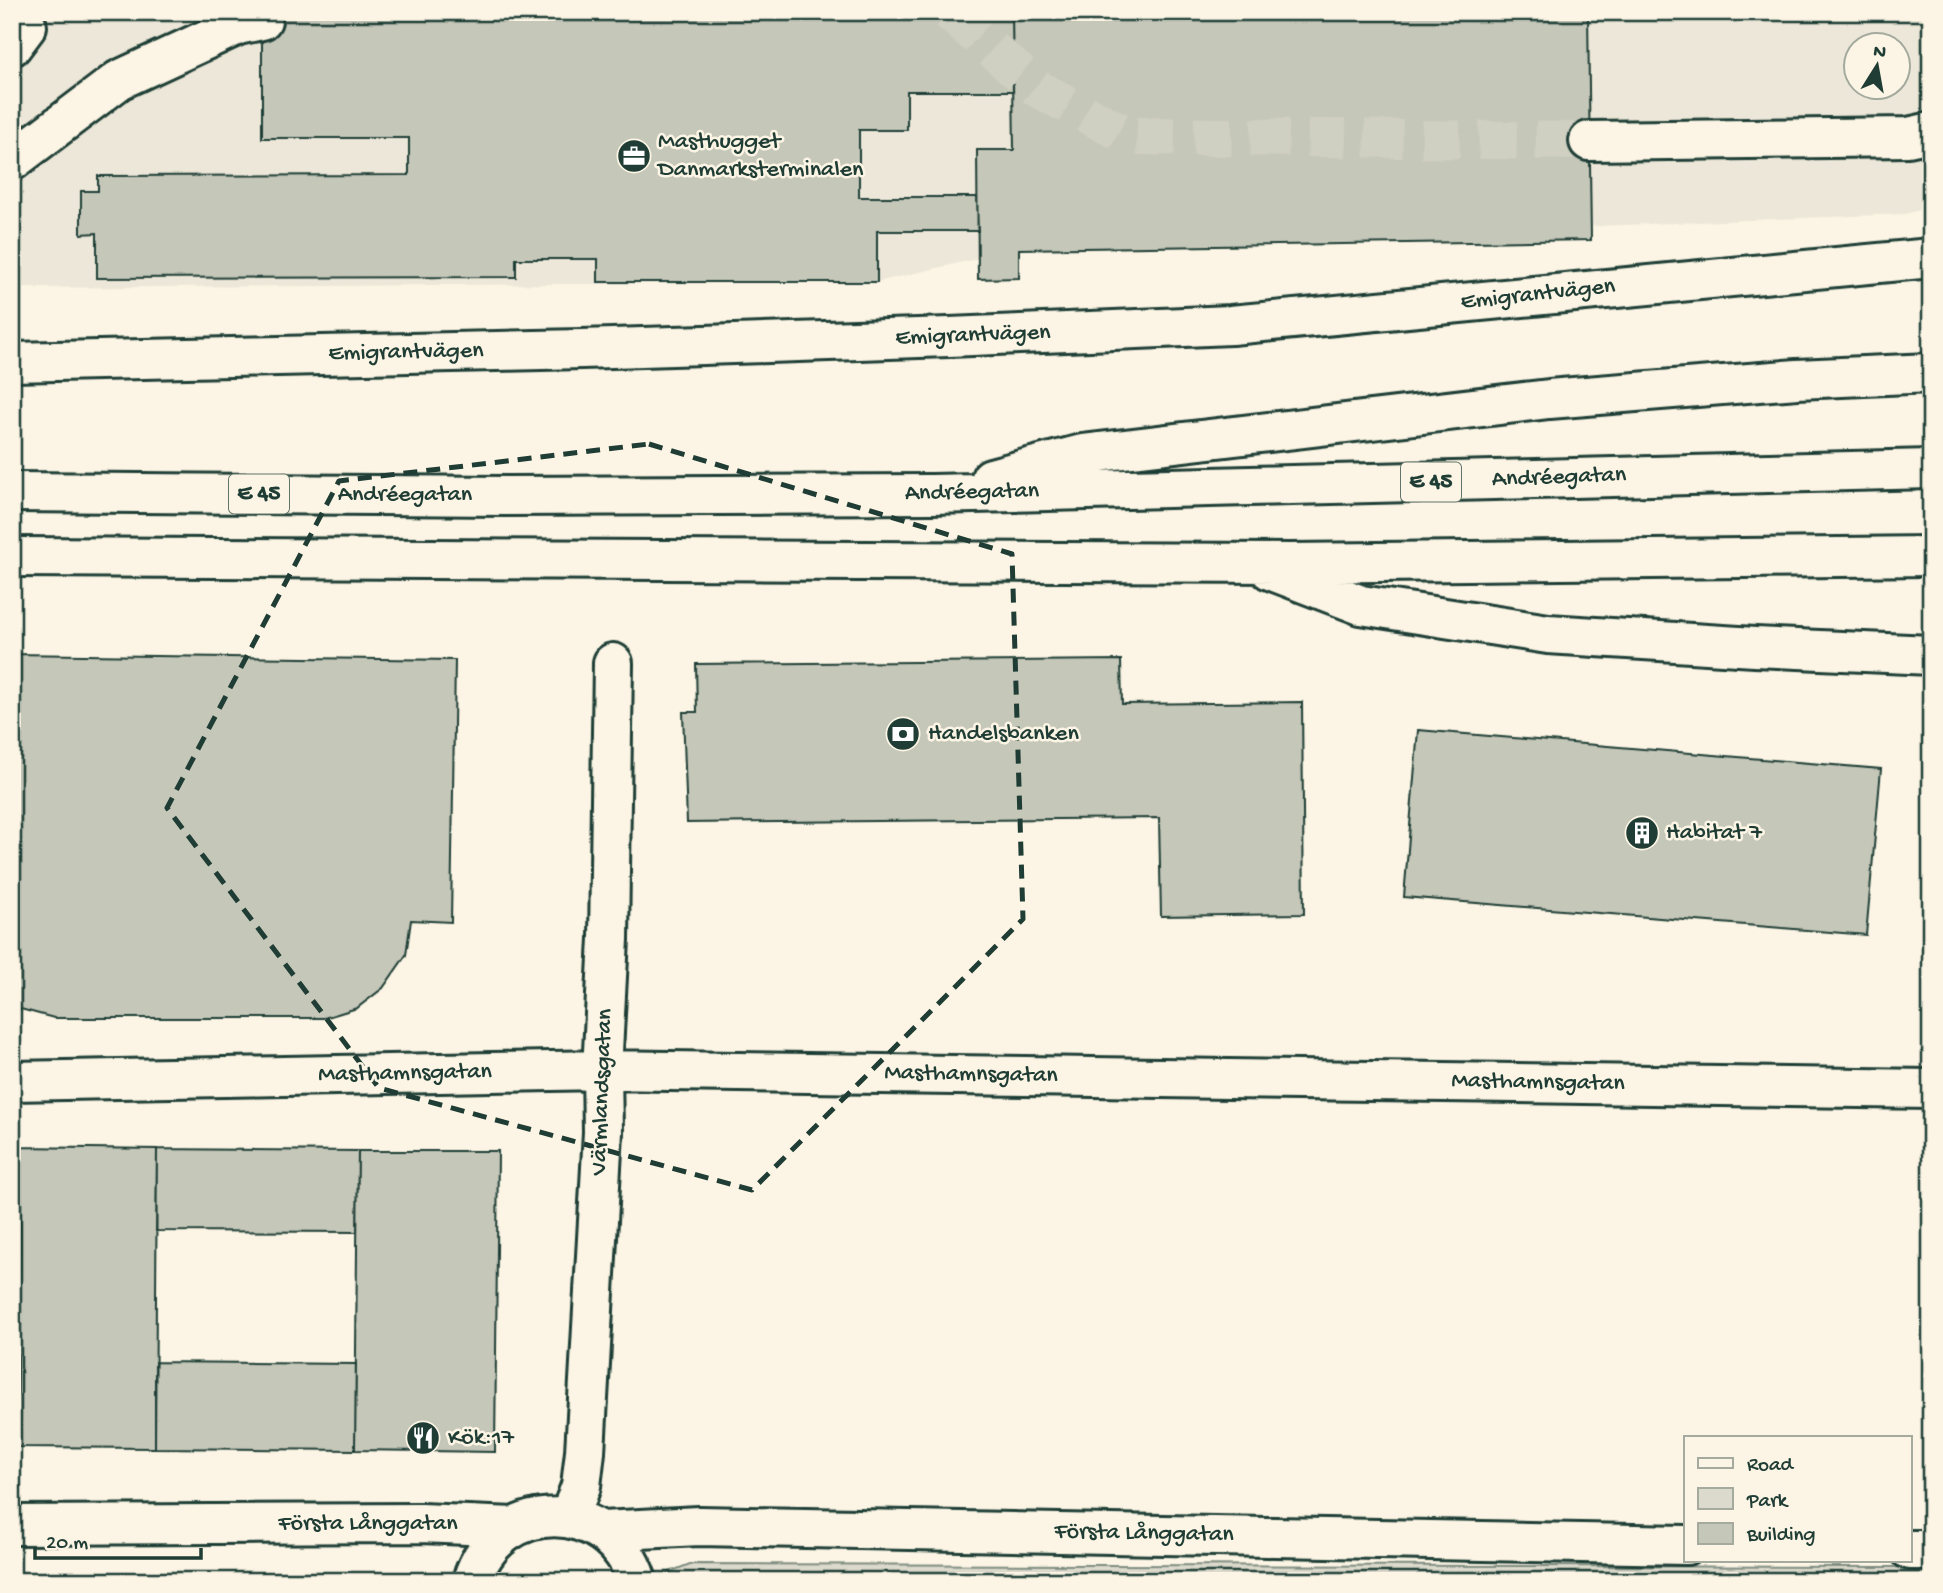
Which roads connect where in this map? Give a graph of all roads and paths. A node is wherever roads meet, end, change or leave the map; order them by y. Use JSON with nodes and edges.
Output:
{"nodes":[{"id":1,"x":19,"y":12,"type":"edge"},
{"id":2,"x":262,"y":20,"type":"dead end"},
{"id":3,"x":12,"y":46,"type":"edge"},
{"id":4,"x":1931,"y":132,"type":"edge"},
{"id":5,"x":1590,"y":141,"type":"tunnel mouth"},
{"id":6,"x":12,"y":161,"type":"edge"},
{"id":7,"x":1931,"y":258,"type":"edge"},
{"id":8,"x":12,"y":362,"type":"edge"},
{"id":9,"x":1931,"y":373,"type":"edge"},
{"id":10,"x":1931,"y":468,"type":"edge"},
{"id":11,"x":12,"y":492,"type":"edge"},
{"id":12,"x":932,"y":494,"type":"junction"},
{"id":13,"x":1931,"y":556,"type":"edge"},
{"id":14,"x":12,"y":557,"type":"edge"},
{"id":15,"x":1247,"y":562,"type":"junction"},
{"id":16,"x":1931,"y":655,"type":"edge"},
{"id":17,"x":613,"y":663,"type":"dead end"},
{"id":18,"x":602,"y":1070,"type":"junction"},
{"id":19,"x":12,"y":1081,"type":"edge"},
{"id":20,"x":1931,"y":1089,"type":"edge"},
{"id":21,"x":585,"y":1524,"type":"junction"},
{"id":22,"x":12,"y":1525,"type":"edge"},
{"id":23,"x":514,"y":1527,"type":"junction"},
{"id":24,"x":1684,"y":1545,"type":"edge"},
{"id":25,"x":1912,"y":1549,"type":"edge"},
{"id":26,"x":1931,"y":1550,"type":"edge"},
{"id":27,"x":472,"y":1581,"type":"edge"},
{"id":28,"x":636,"y":1581,"type":"edge"}],
"edges":[{"from":1,"to":3,"type":"main road"},
{"from":2,"to":6,"type":"main road"},
{"from":4,"to":5,"type":"main road"},
{"from":7,"to":8,"type":"main road","name":"Emigrantvägen"},
{"from":9,"to":12,"type":"main road"},
{"from":10,"to":12,"type":"main road","name":"Andréegatan","number":"E 45"},
{"from":11,"to":12,"type":"main road","name":"Andréegatan","number":"E 45"},
{"from":13,"to":15,"type":"main road"},
{"from":14,"to":15,"type":"main road"},
{"from":15,"to":16,"type":"main road"},
{"from":17,"to":18,"type":"main road","name":"Värmlandsgatan"},
{"from":18,"to":19,"type":"main road","name":"Masthamnsgatan"},
{"from":18,"to":20,"type":"main road","name":"Masthamnsgatan"},
{"from":18,"to":21,"type":"main road","name":"Värmlandsgatan"},
{"from":21,"to":23,"type":"main road","name":"Första Långgatan"},
{"from":21,"to":24,"type":"main road","name":"Första Långgatan"},
{"from":21,"to":28,"type":"main road"},
{"from":22,"to":23,"type":"main road","name":"Första Långgatan"},
{"from":23,"to":27,"type":"main road","name":"Första Långgatan"},
{"from":25,"to":26,"type":"main road"}]}
